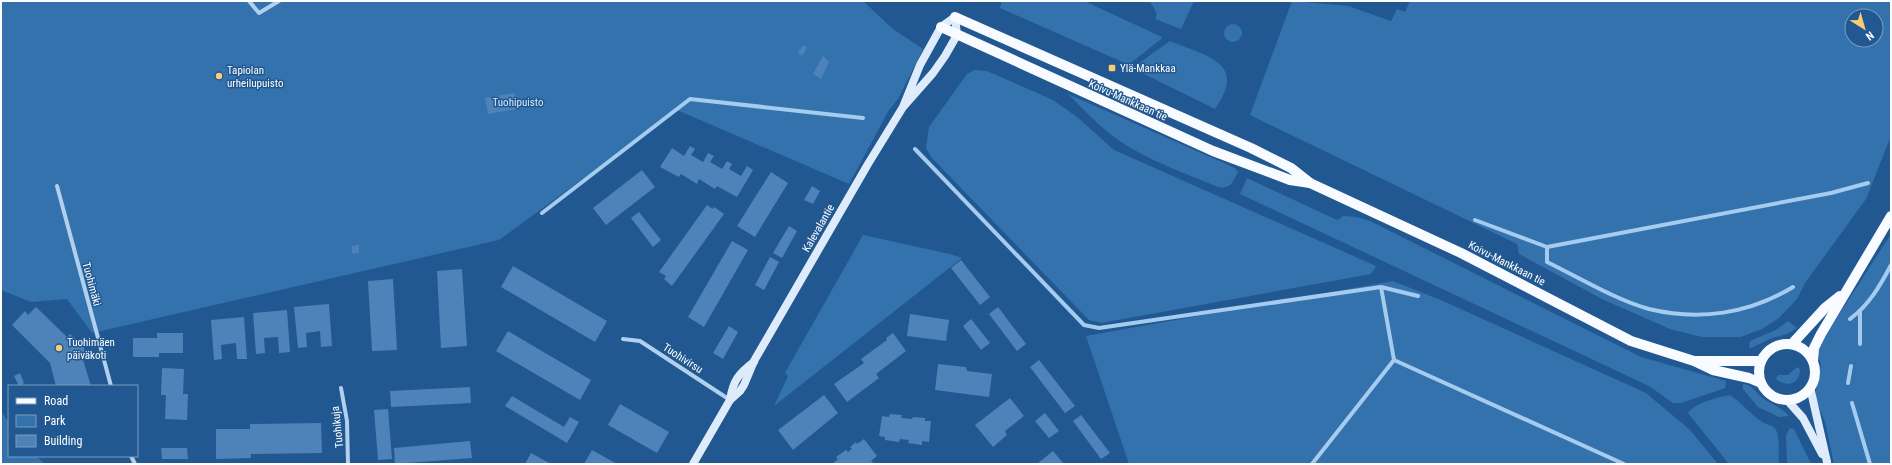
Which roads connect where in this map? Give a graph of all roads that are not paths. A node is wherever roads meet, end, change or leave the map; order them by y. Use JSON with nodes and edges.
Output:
{"nodes":[{"id":1,"x":250,"y":1,"type":"edge"},
{"id":2,"x":279,"y":1,"type":"edge"},
{"id":3,"x":955,"y":17,"type":"junction"},
{"id":4,"x":941,"y":27,"type":"junction"},
{"id":5,"x":957,"y":35,"type":"junction"},
{"id":6,"x":903,"y":107,"type":"junction"},
{"id":7,"x":1310,"y":183,"type":"junction"},
{"id":8,"x":57,"y":186,"type":"dead end"},
{"id":9,"x":1891,"y":216,"type":"edge"},
{"id":10,"x":1844,"y":292,"type":"junction"},
{"id":11,"x":624,"y":339,"type":"dead end"},
{"id":12,"x":1792,"y":344,"type":"junction"},
{"id":13,"x":1694,"y":361,"type":"junction"},
{"id":14,"x":1761,"y":361,"type":"junction"},
{"id":15,"x":1812,"y":361,"type":"junction"},
{"id":16,"x":1761,"y":384,"type":"junction"},
{"id":17,"x":111,"y":385,"type":"edge"},
{"id":18,"x":1810,"y":387,"type":"junction"},
{"id":19,"x":341,"y":388,"type":"dead end"},
{"id":20,"x":730,"y":400,"type":"junction"},
{"id":21,"x":1787,"y":400,"type":"junction"},
{"id":22,"x":1827,"y":463,"type":"edge"},
{"id":23,"x":348,"y":464,"type":"edge"},
{"id":24,"x":693,"y":464,"type":"edge"}],
"edges":[{"from":1,"to":2,"type":"street"},
{"from":3,"to":4,"type":"main road","name":"Kalevalantie"},
{"from":3,"to":5,"type":"main road"},
{"from":3,"to":7,"type":"main road","name":"Koivu-Mankkaan tie"},
{"from":4,"to":5,"type":"main road","name":"Koivu-Mankkaan tie"},
{"from":4,"to":6,"type":"main road","name":"Kalevalantie"},
{"from":5,"to":6,"type":"main road","name":"Kalevalantie"},
{"from":5,"to":7,"type":"main road","name":"Koivu-Mankkaan tie"},
{"from":6,"to":20,"type":"main road","name":"Kalevalantie"},
{"from":7,"to":13,"type":"main road","name":"Koivu-Mankkaan tie"},
{"from":8,"to":17,"type":"street","name":"Tuohimäki"},
{"from":9,"to":10,"type":"main road"},
{"from":10,"to":12,"type":"main road"},
{"from":10,"to":15,"type":"main road"},
{"from":11,"to":20,"type":"street","name":"Tuohivirsu"},
{"from":12,"to":14,"type":"main road"},
{"from":12,"to":15,"type":"main road"},
{"from":13,"to":14,"type":"main road","name":"Koivu-Mankkaan tie"},
{"from":13,"to":16,"type":"main road","name":"Koivu-Mankkaan tie"},
{"from":14,"to":16,"type":"main road"},
{"from":15,"to":18,"type":"main road"},
{"from":16,"to":21,"type":"main road"},
{"from":18,"to":21,"type":"main road"},
{"from":18,"to":22,"type":"main road"},
{"from":19,"to":23,"type":"street","name":"Tuohikuja"},
{"from":20,"to":24,"type":"main road","name":"Kalevalantie"},
{"from":21,"to":22,"type":"main road"}]}
